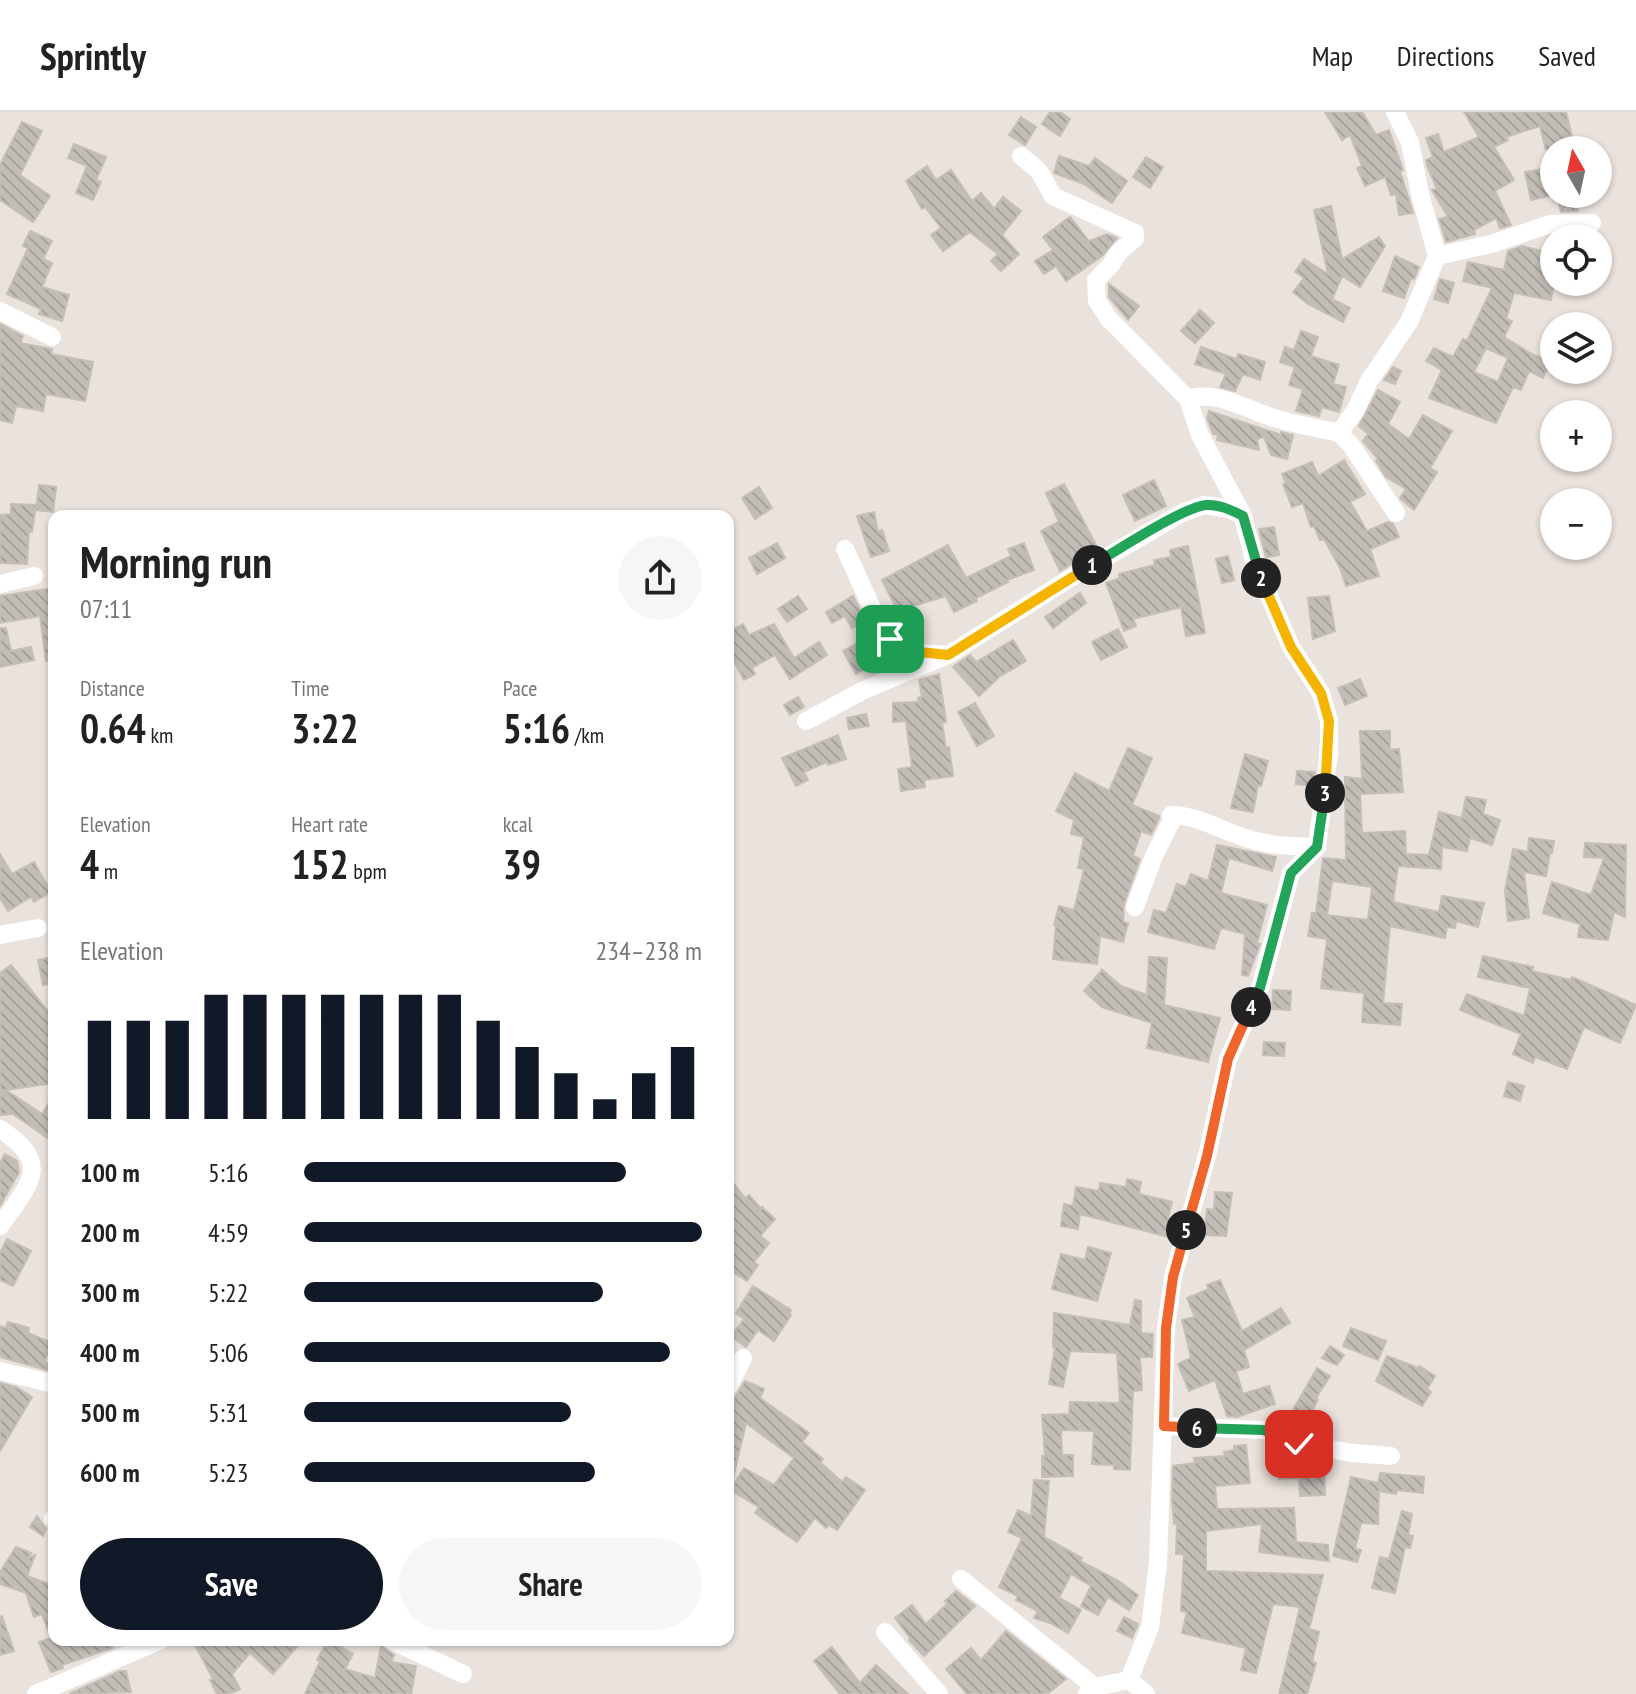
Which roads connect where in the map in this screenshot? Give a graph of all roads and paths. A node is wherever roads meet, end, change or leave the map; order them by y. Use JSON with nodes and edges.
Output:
{"nodes":[{"id":1,"x":1395,"y":112,"type":"edge"},
{"id":2,"x":1021,"y":156,"type":"dead end"},
{"id":3,"x":1592,"y":223,"type":"dead end"},
{"id":4,"x":1437,"y":256,"type":"junction"},
{"id":5,"x":0,"y":311,"type":"edge"},
{"id":6,"x":52,"y":337,"type":"dead end"},
{"id":7,"x":1188,"y":399,"type":"junction"},
{"id":8,"x":1339,"y":433,"type":"junction"},
{"id":9,"x":1396,"y":513,"type":"dead end"},
{"id":10,"x":1243,"y":516,"type":"junction"},
{"id":11,"x":845,"y":549,"type":"dead end"},
{"id":12,"x":34,"y":576,"type":"dead end"},
{"id":13,"x":0,"y":584,"type":"edge"},
{"id":14,"x":948,"y":655,"type":"junction"},
{"id":15,"x":806,"y":721,"type":"dead end"},
{"id":16,"x":1317,"y":847,"type":"junction"},
{"id":17,"x":1135,"y":907,"type":"dead end"},
{"id":18,"x":38,"y":928,"type":"dead end"},
{"id":19,"x":0,"y":935,"type":"edge"},
{"id":20,"x":0,"y":1129,"type":"edge"},
{"id":21,"x":0,"y":1226,"type":"edge"},
{"id":22,"x":743,"y":1358,"type":"dead end"},
{"id":23,"x":0,"y":1371,"type":"edge"},
{"id":24,"x":734,"y":1375,"type":"edge"},
{"id":25,"x":48,"y":1383,"type":"edge"},
{"id":26,"x":1164,"y":1426,"type":"junction"},
{"id":27,"x":1391,"y":1456,"type":"dead end"},
{"id":28,"x":961,"y":1579,"type":"dead end"},
{"id":29,"x":885,"y":1632,"type":"dead end"},
{"id":30,"x":147,"y":1646,"type":"edge"},
{"id":31,"x":404,"y":1646,"type":"edge"},
{"id":32,"x":463,"y":1674,"type":"dead end"},
{"id":33,"x":1129,"y":1680,"type":"junction"},
{"id":34,"x":1091,"y":1690,"type":"edge"},
{"id":35,"x":36,"y":1694,"type":"edge"},
{"id":36,"x":939,"y":1694,"type":"edge"},
{"id":37,"x":1146,"y":1694,"type":"edge"}],
"edges":[{"from":1,"to":4,"type":"street"},
{"from":2,"to":7,"type":"street"},
{"from":3,"to":4,"type":"street"},
{"from":4,"to":8,"type":"street"},
{"from":5,"to":6,"type":"street"},
{"from":7,"to":8,"type":"street"},
{"from":7,"to":10,"type":"street"},
{"from":8,"to":9,"type":"street"},
{"from":10,"to":14,"type":"street"},
{"from":10,"to":16,"type":"street"},
{"from":11,"to":14,"type":"street"},
{"from":12,"to":13,"type":"street"},
{"from":14,"to":15,"type":"street"},
{"from":16,"to":17,"type":"street"},
{"from":16,"to":26,"type":"street"},
{"from":18,"to":19,"type":"street"},
{"from":20,"to":21,"type":"street"},
{"from":22,"to":24,"type":"street"},
{"from":23,"to":25,"type":"street"},
{"from":26,"to":27,"type":"street"},
{"from":26,"to":33,"type":"street"},
{"from":28,"to":34,"type":"street"},
{"from":29,"to":36,"type":"street"},
{"from":30,"to":35,"type":"street"},
{"from":31,"to":32,"type":"street"},
{"from":33,"to":34,"type":"street"},
{"from":33,"to":37,"type":"street"}]}
